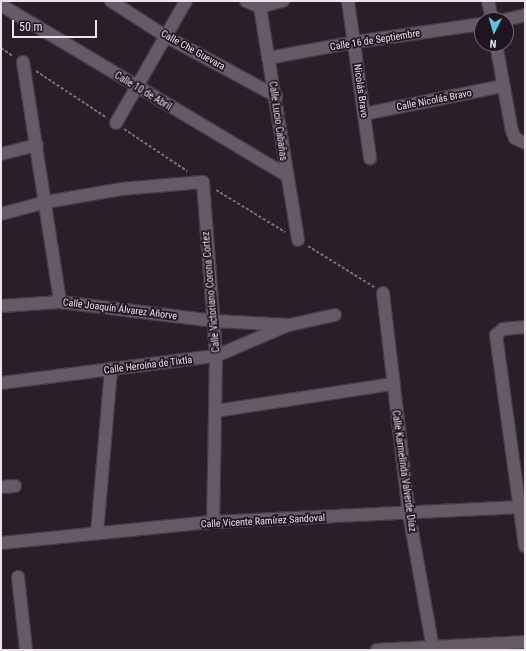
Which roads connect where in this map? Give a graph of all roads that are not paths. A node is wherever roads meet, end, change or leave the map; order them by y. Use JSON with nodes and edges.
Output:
{"nodes":[{"id":1,"x":111,"y":1,"type":"edge"},
{"id":2,"x":186,"y":1,"type":"edge"},
{"id":3,"x":246,"y":1,"type":"edge"},
{"id":4,"x":283,"y":1,"type":"edge"},
{"id":5,"x":348,"y":1,"type":"edge"},
{"id":6,"x":488,"y":1,"type":"edge"},
{"id":7,"x":260,"y":4,"type":"edge"},
{"id":8,"x":1,"y":5,"type":"edge"},
{"id":9,"x":490,"y":12,"type":"edge"},
{"id":10,"x":525,"y":15,"type":"edge"},
{"id":11,"x":514,"y":18,"type":"edge"},
{"id":12,"x":474,"y":25,"type":"edge"},
{"id":13,"x":167,"y":37,"type":"junction"},
{"id":14,"x":354,"y":42,"type":"junction"},
{"id":15,"x":497,"y":52,"type":"edge"},
{"id":16,"x":268,"y":58,"type":"junction"},
{"id":17,"x":23,"y":62,"type":"dead end"},
{"id":18,"x":503,"y":86,"type":"junction"},
{"id":19,"x":138,"y":88,"type":"junction"},
{"id":20,"x":276,"y":96,"type":"junction"},
{"id":21,"x":364,"y":114,"type":"junction"},
{"id":22,"x":116,"y":124,"type":"dead end"},
{"id":23,"x":525,"y":142,"type":"edge"},
{"id":24,"x":37,"y":145,"type":"junction"},
{"id":25,"x":1,"y":154,"type":"edge"},
{"id":26,"x":370,"y":158,"type":"dead end"},
{"id":27,"x":286,"y":175,"type":"junction"},
{"id":28,"x":46,"y":202,"type":"junction"},
{"id":29,"x":1,"y":214,"type":"edge"},
{"id":30,"x":298,"y":240,"type":"dead end"},
{"id":31,"x":382,"y":293,"type":"dead end"},
{"id":32,"x":60,"y":302,"type":"junction"},
{"id":33,"x":1,"y":306,"type":"edge"},
{"id":34,"x":335,"y":315,"type":"dead end"},
{"id":35,"x":215,"y":321,"type":"junction"},
{"id":36,"x":289,"y":325,"type":"junction"},
{"id":37,"x":525,"y":326,"type":"edge"},
{"id":38,"x":216,"y":356,"type":"junction"},
{"id":39,"x":111,"y":369,"type":"junction"},
{"id":40,"x":1,"y":383,"type":"edge"},
{"id":41,"x":392,"y":384,"type":"junction"},
{"id":42,"x":216,"y":411,"type":"junction"},
{"id":43,"x":15,"y":486,"type":"dead end"},
{"id":44,"x":1,"y":487,"type":"edge"},
{"id":45,"x":522,"y":507,"type":"edge"},
{"id":46,"x":409,"y":514,"type":"junction"},
{"id":47,"x":213,"y":522,"type":"junction"},
{"id":48,"x":97,"y":533,"type":"junction"},
{"id":49,"x":1,"y":543,"type":"edge"},
{"id":50,"x":525,"y":546,"type":"edge"},
{"id":51,"x":18,"y":577,"type":"dead end"},
{"id":52,"x":525,"y":642,"type":"edge"},
{"id":53,"x":433,"y":649,"type":"junction"},
{"id":54,"x":26,"y":650,"type":"edge"},
{"id":55,"x":376,"y":650,"type":"edge"}],
"edges":[{"from":1,"to":13,"type":"street","name":"Calle Che Guevara"},
{"from":2,"to":13,"type":"street"},
{"from":3,"to":7,"type":"street"},
{"from":4,"to":7,"type":"street"},
{"from":5,"to":14,"type":"street","name":"Nicolás Bravo"},
{"from":6,"to":9,"type":"street"},
{"from":7,"to":16,"type":"street","name":"Calle Lucio Cabañas"},
{"from":8,"to":19,"type":"street","name":"Calle 10 de Abril"},
{"from":10,"to":11,"type":"street"},
{"from":12,"to":14,"type":"street","name":"Calle 16 de Septiembre"},
{"from":13,"to":19,"type":"street"},
{"from":13,"to":20,"type":"street","name":"Calle Che Guevara"},
{"from":14,"to":16,"type":"street","name":"Calle 16 de Septiembre"},
{"from":14,"to":21,"type":"street","name":"Nicolás Bravo"},
{"from":15,"to":18,"type":"street"},
{"from":16,"to":20,"type":"street","name":"Calle Lucio Cabañas"},
{"from":17,"to":24,"type":"street"},
{"from":18,"to":21,"type":"street","name":"Calle Nicolás Bravo"},
{"from":18,"to":23,"type":"street"},
{"from":19,"to":22,"type":"street"},
{"from":19,"to":27,"type":"street","name":"Calle 10 de Abril"},
{"from":20,"to":27,"type":"street","name":"Calle Lucio Cabañas"},
{"from":21,"to":26,"type":"street","name":"Nicolás Bravo"},
{"from":24,"to":25,"type":"street"},
{"from":24,"to":28,"type":"street"},
{"from":27,"to":30,"type":"street","name":"Calle Lucio Cabañas"},
{"from":28,"to":29,"type":"street"},
{"from":28,"to":32,"type":"street"},
{"from":28,"to":35,"type":"street","name":"Calle Victoriano Corona Cortez"},
{"from":31,"to":41,"type":"street","name":"Calle Karmelinda Valverde Díaz"},
{"from":32,"to":33,"type":"street","name":"Calle Joaquín Álvarez Añorve"},
{"from":32,"to":35,"type":"street","name":"Calle Joaquín Álvarez Añorve"},
{"from":34,"to":36,"type":"street"},
{"from":35,"to":36,"type":"street","name":"Calle Joaquín Álvarez Añorve"},
{"from":35,"to":38,"type":"street","name":"Calle Victoriano Corona Cortez"},
{"from":36,"to":38,"type":"street","name":"Calle Heroína de Tixtla"},
{"from":37,"to":45,"type":"street"},
{"from":38,"to":39,"type":"street","name":"Calle Heroína de Tixtla"},
{"from":38,"to":42,"type":"street","name":"Calle Victoriano Corona Cortez"},
{"from":39,"to":40,"type":"street","name":"Calle Heroína de Tixtla"},
{"from":39,"to":48,"type":"street"},
{"from":41,"to":42,"type":"street"},
{"from":41,"to":46,"type":"street","name":"Calle Karmelinda Valverde Díaz"},
{"from":42,"to":47,"type":"street","name":"Calle Victoriano Corona Cortez"},
{"from":43,"to":44,"type":"street"},
{"from":45,"to":46,"type":"street","name":"Calle Vicente Ramírez Sandoval"},
{"from":45,"to":50,"type":"street"},
{"from":46,"to":47,"type":"street","name":"Calle Vicente Ramírez Sandoval"},
{"from":46,"to":53,"type":"street","name":"Calle Karmelinda Valverde Díaz"},
{"from":47,"to":48,"type":"street","name":"Calle Vicente Ramírez Sandoval"},
{"from":48,"to":49,"type":"street","name":"Calle Vicente Ramírez Sandoval"},
{"from":51,"to":54,"type":"street"},
{"from":52,"to":53,"type":"street"},
{"from":53,"to":55,"type":"street"}]}
